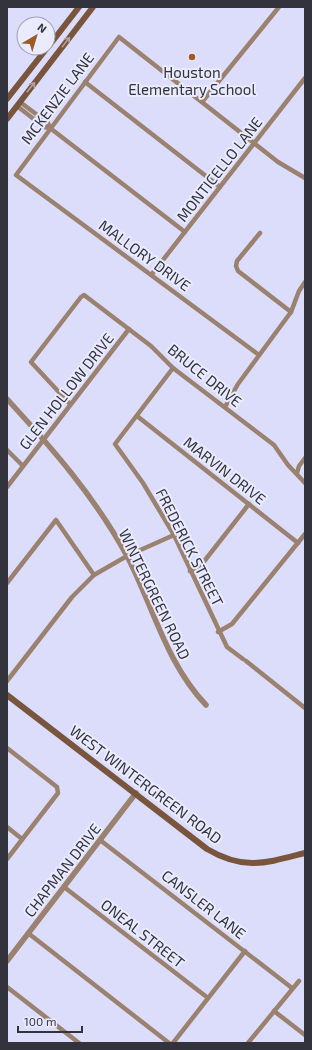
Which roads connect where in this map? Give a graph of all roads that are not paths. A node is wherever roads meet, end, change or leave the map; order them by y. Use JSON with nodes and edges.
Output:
{"nodes":[{"id":1,"x":79,"y":7,"type":"edge"},
{"id":2,"x":93,"y":7,"type":"edge"},
{"id":3,"x":279,"y":7,"type":"edge"},
{"id":4,"x":56,"y":36,"type":"edge"},
{"id":5,"x":40,"y":56,"type":"edge"},
{"id":6,"x":305,"y":78,"type":"edge"},
{"id":7,"x":85,"y":82,"type":"junction"},
{"id":8,"x":8,"y":98,"type":"edge"},
{"id":9,"x":202,"y":102,"type":"junction"},
{"id":10,"x":19,"y":104,"type":"junction"},
{"id":11,"x":7,"y":119,"type":"edge"},
{"id":12,"x":50,"y":128,"type":"junction"},
{"id":13,"x":254,"y":143,"type":"junction"},
{"id":14,"x":16,"y":175,"type":"joint"},
{"id":15,"x":305,"y":178,"type":"edge"},
{"id":16,"x":220,"y":187,"type":"junction"},
{"id":17,"x":185,"y":232,"type":"junction"},
{"id":18,"x":260,"y":232,"type":"dead end"},
{"id":19,"x":152,"y":274,"type":"junction"},
{"id":20,"x":305,"y":282,"type":"edge"},
{"id":21,"x":291,"y":312,"type":"junction"},
{"id":22,"x":129,"y":329,"type":"junction"},
{"id":23,"x":259,"y":355,"type":"junction"},
{"id":24,"x":173,"y":368,"type":"junction"},
{"id":25,"x":7,"y":399,"type":"edge"},
{"id":26,"x":70,"y":404,"type":"junction"},
{"id":27,"x":224,"y":406,"type":"junction"},
{"id":28,"x":137,"y":416,"type":"junction"},
{"id":29,"x":44,"y":440,"type":"junction"},
{"id":30,"x":7,"y":450,"type":"edge"},
{"id":31,"x":305,"y":458,"type":"edge"},
{"id":32,"x":23,"y":466,"type":"junction"},
{"id":33,"x":297,"y":473,"type":"junction"},
{"id":34,"x":305,"y":482,"type":"edge"},
{"id":35,"x":7,"y":487,"type":"edge"},
{"id":36,"x":249,"y":504,"type":"junction"},
{"id":37,"x":305,"y":534,"type":"edge"},
{"id":38,"x":174,"y":535,"type":"junction"},
{"id":39,"x":298,"y":543,"type":"junction"},
{"id":40,"x":127,"y":556,"type":"junction"},
{"id":41,"x":190,"y":571,"type":"junction"},
{"id":42,"x":94,"y":575,"type":"junction"},
{"id":43,"x":7,"y":583,"type":"edge"},
{"id":44,"x":218,"y":632,"type":"junction"},
{"id":45,"x":7,"y":681,"type":"edge"},
{"id":46,"x":7,"y":695,"type":"edge"},
{"id":47,"x":206,"y":705,"type":"dead end"},
{"id":48,"x":305,"y":708,"type":"edge"},
{"id":49,"x":7,"y":748,"type":"edge"},
{"id":50,"x":136,"y":794,"type":"junction"},
{"id":51,"x":7,"y":827,"type":"edge"},
{"id":52,"x":22,"y":839,"type":"junction"},
{"id":53,"x":100,"y":840,"type":"junction"},
{"id":54,"x":305,"y":853,"type":"edge"},
{"id":55,"x":7,"y":859,"type":"edge"},
{"id":56,"x":64,"y":886,"type":"junction"},
{"id":57,"x":28,"y":933,"type":"junction"},
{"id":58,"x":245,"y":951,"type":"junction"},
{"id":59,"x":7,"y":961,"type":"edge"},
{"id":60,"x":299,"y":981,"type":"dead end"},
{"id":61,"x":7,"y":987,"type":"edge"},
{"id":62,"x":292,"y":988,"type":"junction"},
{"id":63,"x":208,"y":998,"type":"junction"},
{"id":64,"x":274,"y":1011,"type":"junction"},
{"id":65,"x":305,"y":1034,"type":"edge"},
{"id":66,"x":79,"y":1043,"type":"edge"},
{"id":67,"x":168,"y":1043,"type":"edge"},
{"id":68,"x":172,"y":1043,"type":"edge"},
{"id":69,"x":248,"y":1043,"type":"edge"}],
"edges":[{"from":1,"to":4,"type":"main road"},
{"from":10,"to":2,"type":"main road","one_way":true},
{"from":3,"to":9,"type":"street"},
{"from":5,"to":8,"type":"main road"},
{"from":6,"to":13,"type":"street","name":"MONTICELLO LANE"},
{"from":7,"to":9,"type":"street","name":"MCKENZIE LANE"},
{"from":7,"to":12,"type":"street","name":"MCKENZIE LANE"},
{"from":7,"to":16,"type":"street"},
{"from":8,"to":10,"type":"main road"},
{"from":9,"to":13,"type":"street"},
{"from":10,"to":11,"type":"main road"},
{"from":10,"to":12,"type":"street"},
{"from":12,"to":14,"type":"street","name":"MCKENZIE LANE"},
{"from":12,"to":17,"type":"street"},
{"from":13,"to":15,"type":"street"},
{"from":13,"to":16,"type":"street","name":"MONTICELLO LANE"},
{"from":14,"to":19,"type":"street","name":"MALLORY DRIVE"},
{"from":16,"to":17,"type":"street","name":"MONTICELLO LANE"},
{"from":17,"to":19,"type":"street","name":"MONTICELLO LANE"},
{"from":18,"to":21,"type":"street"},
{"from":19,"to":23,"type":"street","name":"MALLORY DRIVE"},
{"from":20,"to":21,"type":"street"},
{"from":21,"to":23,"type":"street"},
{"from":22,"to":24,"type":"street","name":"BRUCE DRIVE"},
{"from":22,"to":26,"type":"street","name":"GLEN HOLLOW DRIVE"},
{"from":22,"to":26,"type":"street","name":"BRUCE DRIVE"},
{"from":23,"to":27,"type":"street"},
{"from":24,"to":27,"type":"street","name":"BRUCE DRIVE"},
{"from":24,"to":28,"type":"street","name":"FREDERICK STREET"},
{"from":25,"to":29,"type":"street","name":"WINTERGREEN ROAD"},
{"from":26,"to":29,"type":"street","name":"GLEN HOLLOW DRIVE"},
{"from":27,"to":33,"type":"street","name":"BRUCE DRIVE"},
{"from":28,"to":36,"type":"street","name":"MARVIN DRIVE"},
{"from":28,"to":38,"type":"street","name":"FREDERICK STREET"},
{"from":29,"to":32,"type":"street","name":"GLEN HOLLOW DRIVE"},
{"from":29,"to":40,"type":"street","name":"WINTERGREEN ROAD"},
{"from":30,"to":32,"type":"street"},
{"from":31,"to":33,"type":"street"},
{"from":32,"to":35,"type":"street","name":"GLEN HOLLOW DRIVE"},
{"from":33,"to":34,"type":"street","name":"BRUCE DRIVE"},
{"from":36,"to":39,"type":"street","name":"MARVIN DRIVE"},
{"from":36,"to":41,"type":"street"},
{"from":37,"to":39,"type":"street"},
{"from":38,"to":40,"type":"street"},
{"from":38,"to":41,"type":"street","name":"FREDERICK STREET"},
{"from":39,"to":44,"type":"street"},
{"from":40,"to":42,"type":"street"},
{"from":40,"to":47,"type":"street","name":"WINTERGREEN ROAD"},
{"from":41,"to":44,"type":"street","name":"FREDERICK STREET"},
{"from":42,"to":43,"type":"street"},
{"from":42,"to":45,"type":"street"},
{"from":44,"to":48,"type":"street","name":"FREDERICK STREET"},
{"from":46,"to":50,"type":"main road","name":"WEST WINTERGREEN ROAD"},
{"from":49,"to":52,"type":"street"},
{"from":50,"to":53,"type":"street","name":"CHAPMAN DRIVE"},
{"from":50,"to":54,"type":"main road","name":"WEST WINTERGREEN ROAD"},
{"from":51,"to":52,"type":"street"},
{"from":52,"to":55,"type":"street"},
{"from":53,"to":56,"type":"street","name":"CHAPMAN DRIVE"},
{"from":53,"to":58,"type":"street","name":"CANSLER LANE"},
{"from":56,"to":57,"type":"street","name":"CHAPMAN DRIVE"},
{"from":56,"to":63,"type":"street","name":"ONEAL STREET"},
{"from":57,"to":59,"type":"street","name":"CHAPMAN DRIVE"},
{"from":57,"to":67,"type":"street"},
{"from":58,"to":62,"type":"street","name":"CANSLER LANE"},
{"from":58,"to":63,"type":"street"},
{"from":60,"to":62,"type":"street"},
{"from":61,"to":66,"type":"street"},
{"from":62,"to":64,"type":"street"},
{"from":63,"to":68,"type":"street"},
{"from":64,"to":65,"type":"street"},
{"from":64,"to":69,"type":"street"}]}
